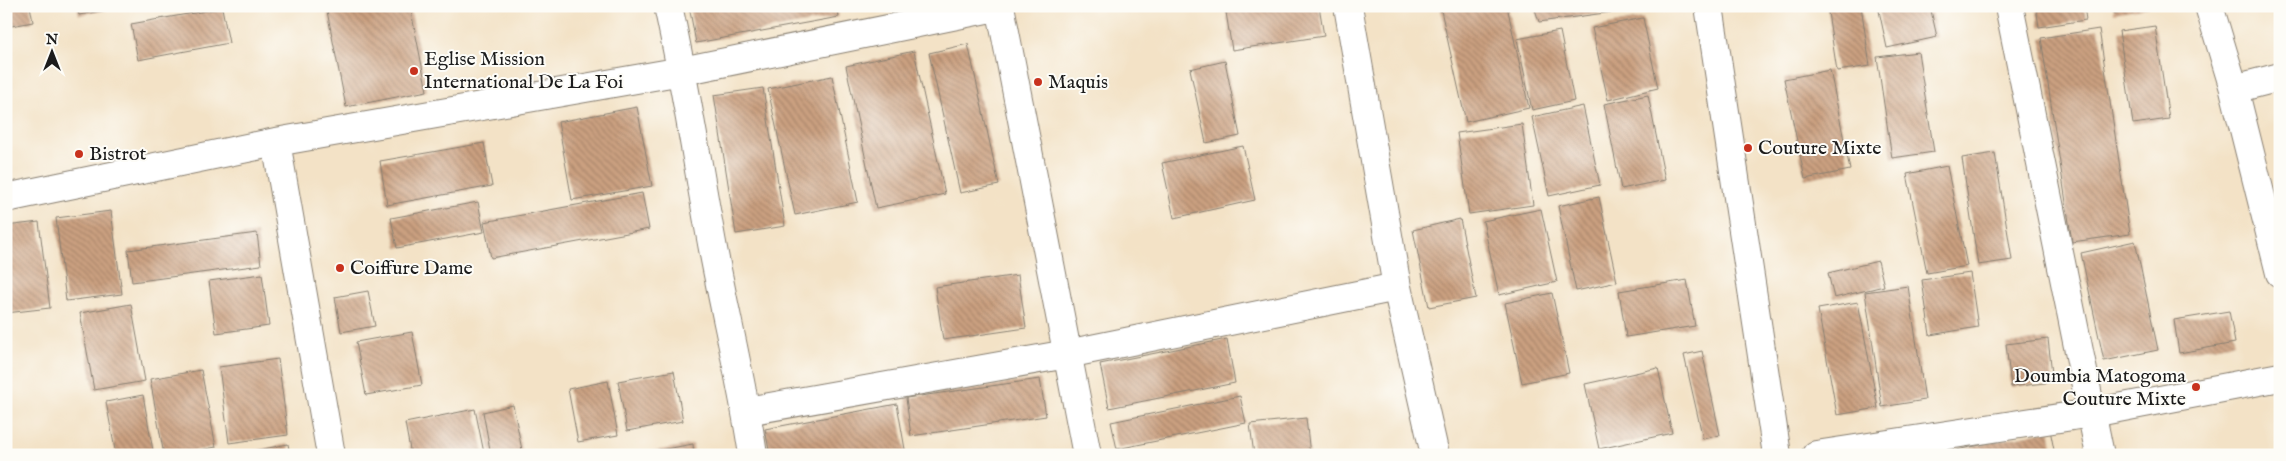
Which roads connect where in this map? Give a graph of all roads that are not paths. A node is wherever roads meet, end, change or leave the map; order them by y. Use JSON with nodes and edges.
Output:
{"nodes":[{"id":1,"x":668,"y":6,"type":"edge"},
{"id":2,"x":1000,"y":6,"type":"edge"},
{"id":3,"x":1348,"y":6,"type":"edge"},
{"id":4,"x":1709,"y":6,"type":"edge"},
{"id":5,"x":2008,"y":6,"type":"edge"},
{"id":6,"x":2209,"y":6,"type":"edge"},
{"id":7,"x":682,"y":71,"type":"junction"},
{"id":8,"x":2280,"y":77,"type":"edge"},
{"id":9,"x":2234,"y":90,"type":"junction"},
{"id":10,"x":276,"y":142,"type":"junction"},
{"id":11,"x":6,"y":198,"type":"edge"},
{"id":12,"x":2280,"y":273,"type":"edge"},
{"id":13,"x":1397,"y":287,"type":"junction"},
{"id":14,"x":1067,"y":354,"type":"junction"},
{"id":15,"x":2280,"y":377,"type":"edge"},
{"id":16,"x":747,"y":411,"type":"junction"},
{"id":17,"x":2092,"y":414,"type":"junction"},
{"id":18,"x":331,"y":455,"type":"edge"},
{"id":19,"x":753,"y":455,"type":"edge"},
{"id":20,"x":1087,"y":455,"type":"edge"},
{"id":21,"x":1435,"y":455,"type":"edge"},
{"id":22,"x":1777,"y":455,"type":"edge"},
{"id":23,"x":1816,"y":455,"type":"edge"},
{"id":24,"x":2100,"y":455,"type":"edge"}],
"edges":[{"from":1,"to":7,"type":"street"},
{"from":2,"to":7,"type":"street"},
{"from":2,"to":14,"type":"street"},
{"from":3,"to":13,"type":"street"},
{"from":4,"to":22,"type":"street"},
{"from":5,"to":17,"type":"street"},
{"from":6,"to":9,"type":"street"},
{"from":7,"to":10,"type":"street"},
{"from":7,"to":16,"type":"street"},
{"from":8,"to":9,"type":"street"},
{"from":9,"to":12,"type":"street"},
{"from":10,"to":11,"type":"street"},
{"from":10,"to":18,"type":"street"},
{"from":13,"to":14,"type":"street"},
{"from":13,"to":21,"type":"street"},
{"from":14,"to":16,"type":"street"},
{"from":14,"to":20,"type":"street"},
{"from":15,"to":17,"type":"street"},
{"from":16,"to":19,"type":"street"},
{"from":17,"to":23,"type":"street"},
{"from":17,"to":24,"type":"street"}]}
